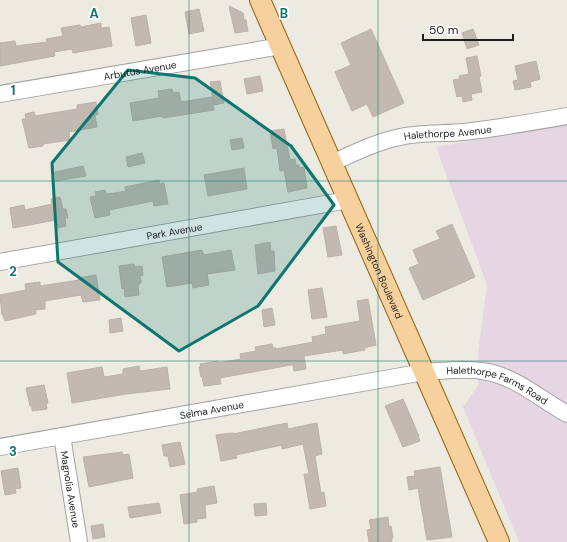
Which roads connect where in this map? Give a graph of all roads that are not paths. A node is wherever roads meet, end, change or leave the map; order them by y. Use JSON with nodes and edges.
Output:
{"nodes":[{"id":1,"x":260,"y":0,"type":"edge"},
{"id":2,"x":280,"y":46,"type":"junction"},
{"id":3,"x":0,"y":94,"type":"edge"},
{"id":4,"x":567,"y":116,"type":"edge"},
{"id":5,"x":332,"y":163,"type":"junction"},
{"id":6,"x":348,"y":200,"type":"junction"},
{"id":7,"x":0,"y":262,"type":"edge"},
{"id":8,"x":424,"y":372,"type":"junction"},
{"id":9,"x":567,"y":414,"type":"edge"},
{"id":10,"x":62,"y":436,"type":"junction"},
{"id":11,"x":0,"y":447,"type":"edge"},
{"id":12,"x":79,"y":542,"type":"edge"},
{"id":13,"x":499,"y":542,"type":"edge"}],
"edges":[{"from":1,"to":2,"type":"main road","name":"Washington Boulevard"},
{"from":2,"to":3,"type":"street","name":"Arbutus Avenue"},
{"from":2,"to":5,"type":"main road","name":"Washington Boulevard"},
{"from":4,"to":5,"type":"street","name":"Halethorpe Avenue"},
{"from":5,"to":6,"type":"main road","name":"Washington Boulevard"},
{"from":6,"to":7,"type":"street","name":"Park Avenue"},
{"from":6,"to":8,"type":"main road","name":"Washington Boulevard"},
{"from":8,"to":9,"type":"street","name":"Halethorpe Farms Road"},
{"from":8,"to":10,"type":"street","name":"Selma Avenue"},
{"from":8,"to":13,"type":"main road","name":"Washington Boulevard"},
{"from":10,"to":11,"type":"street","name":"Selma Avenue"},
{"from":10,"to":12,"type":"street","name":"Magnolia Avenue"}]}
